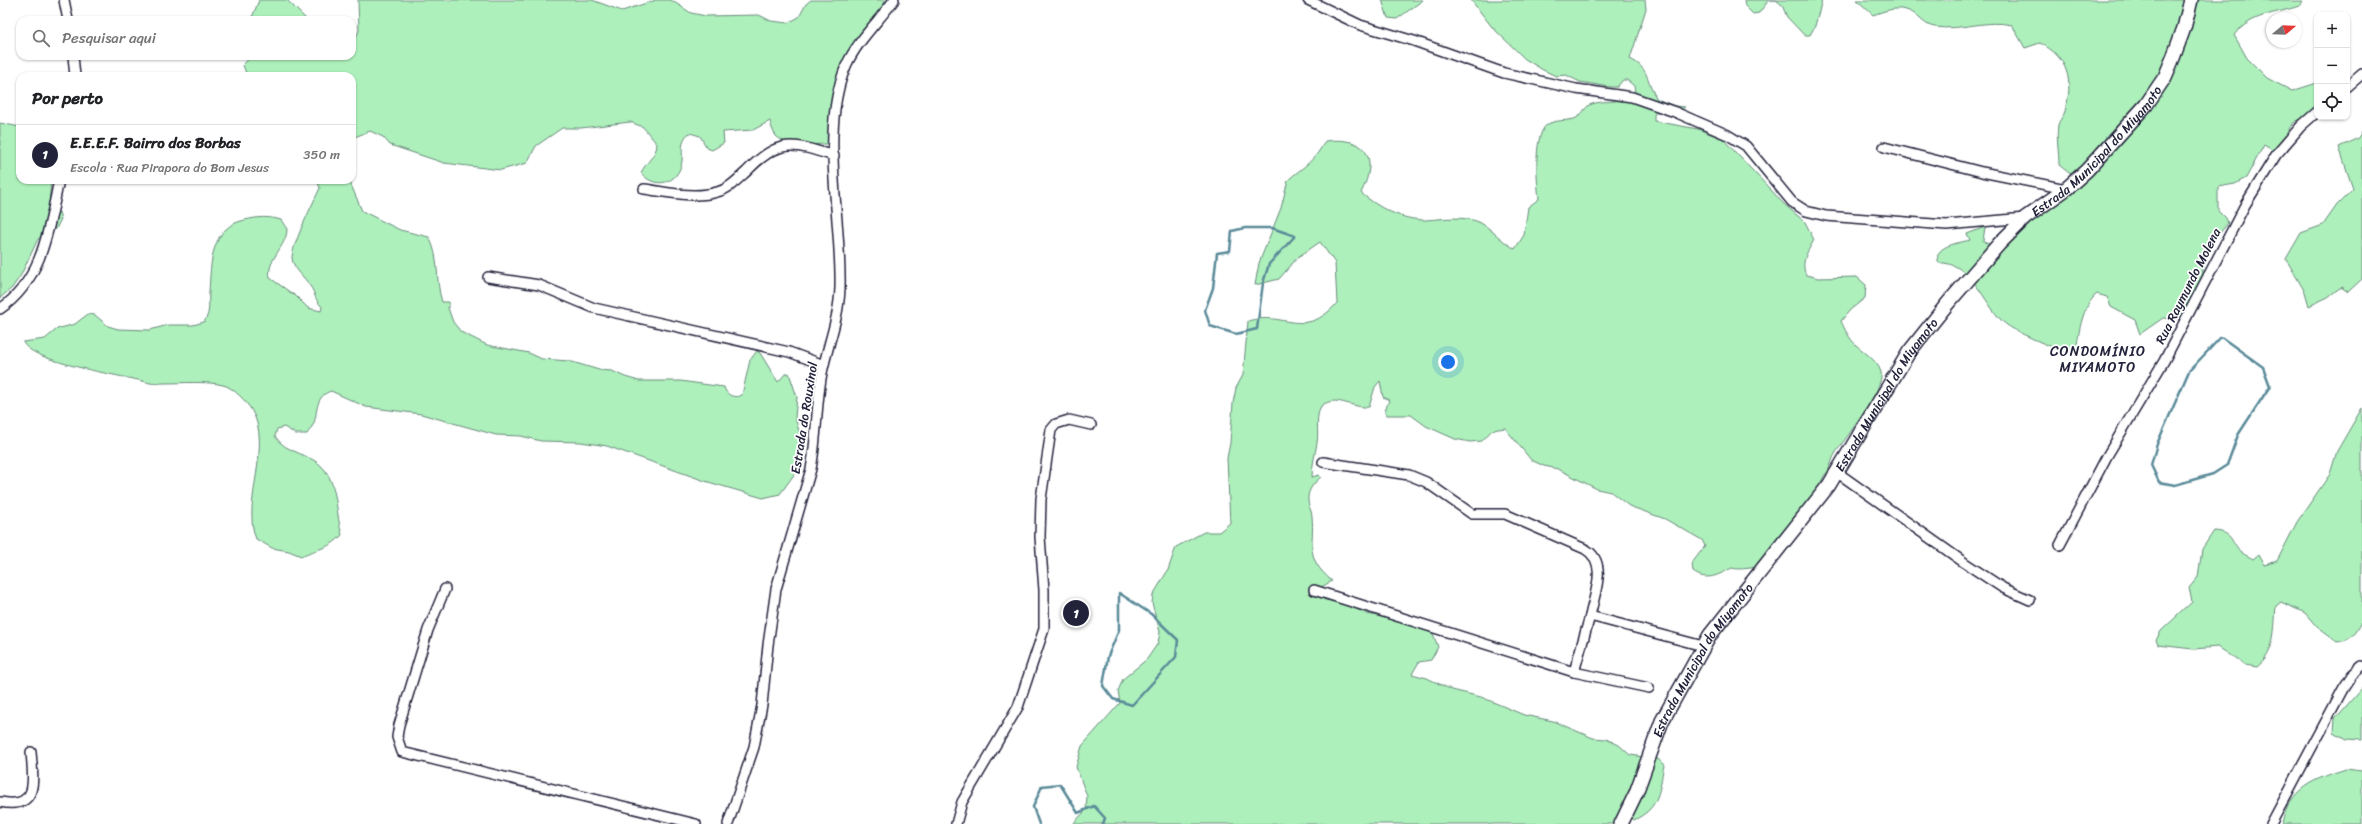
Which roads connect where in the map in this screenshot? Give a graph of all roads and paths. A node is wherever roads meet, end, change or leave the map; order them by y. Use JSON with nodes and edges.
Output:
{"nodes":[{"id":1,"x":64,"y":0,"type":"edge"},
{"id":2,"x":894,"y":0,"type":"edge"},
{"id":3,"x":1308,"y":0,"type":"edge"},
{"id":4,"x":2191,"y":0,"type":"edge"},
{"id":5,"x":67,"y":16,"type":"edge"},
{"id":6,"x":73,"y":60,"type":"edge"},
{"id":7,"x":75,"y":72,"type":"edge"},
{"id":8,"x":2362,"y":74,"type":"edge"},
{"id":9,"x":2350,"y":84,"type":"edge"},
{"id":10,"x":2314,"y":115,"type":"edge"},
{"id":11,"x":1884,"y":147,"type":"dead end"},
{"id":12,"x":834,"y":156,"type":"junction"},
{"id":13,"x":58,"y":184,"type":"edge"},
{"id":14,"x":644,"y":189,"type":"dead end"},
{"id":15,"x":2066,"y":189,"type":"junction"},
{"id":16,"x":2025,"y":218,"type":"junction"},
{"id":17,"x":488,"y":277,"type":"dead end"},
{"id":18,"x":0,"y":309,"type":"edge"},
{"id":19,"x":824,"y":364,"type":"junction"},
{"id":20,"x":1091,"y":425,"type":"dead end"},
{"id":21,"x":1323,"y":462,"type":"dead end"},
{"id":22,"x":1838,"y":473,"type":"junction"},
{"id":23,"x":2060,"y":545,"type":"dead end"},
{"id":24,"x":445,"y":589,"type":"dead end"},
{"id":25,"x":1314,"y":590,"type":"dead end"},
{"id":26,"x":2030,"y":600,"type":"dead end"},
{"id":27,"x":1590,"y":616,"type":"junction"},
{"id":28,"x":1703,"y":646,"type":"junction"},
{"id":29,"x":2362,"y":666,"type":"edge"},
{"id":30,"x":1574,"y":672,"type":"junction"},
{"id":31,"x":1649,"y":688,"type":"dead end"},
{"id":32,"x":31,"y":752,"type":"dead end"},
{"id":33,"x":0,"y":802,"type":"edge"},
{"id":34,"x":696,"y":824,"type":"edge"},
{"id":35,"x":728,"y":824,"type":"edge"},
{"id":36,"x":956,"y":824,"type":"edge"},
{"id":37,"x":1621,"y":824,"type":"edge"},
{"id":38,"x":2271,"y":824,"type":"edge"}],
"edges":[{"from":1,"to":5,"type":"street"},
{"from":2,"to":12,"type":"street","name":"Estrada do Rouxinol"},
{"from":3,"to":16,"type":"street"},
{"from":4,"to":15,"type":"street","name":"Estrada Municipal do Miyamoto"},
{"from":6,"to":7,"type":"street"},
{"from":8,"to":9,"type":"street"},
{"from":10,"to":23,"type":"street","name":"Rua Raymundo Molena"},
{"from":11,"to":15,"type":"street"},
{"from":12,"to":14,"type":"street"},
{"from":12,"to":19,"type":"street","name":"Estrada do Rouxinol"},
{"from":13,"to":18,"type":"street"},
{"from":15,"to":16,"type":"street","name":"Estrada Municipal do Miyamoto"},
{"from":16,"to":22,"type":"street","name":"Estrada Municipal do Miyamoto"},
{"from":17,"to":19,"type":"street"},
{"from":19,"to":35,"type":"street","name":"Estrada do Rouxinol"},
{"from":20,"to":36,"type":"street"},
{"from":21,"to":27,"type":"street"},
{"from":22,"to":26,"type":"street"},
{"from":22,"to":28,"type":"street","name":"Estrada Municipal do Miyamoto"},
{"from":24,"to":34,"type":"street"},
{"from":25,"to":30,"type":"street"},
{"from":27,"to":28,"type":"street"},
{"from":27,"to":30,"type":"street"},
{"from":28,"to":37,"type":"street","name":"Estrada Municipal do Miyamoto"},
{"from":29,"to":38,"type":"street"},
{"from":30,"to":31,"type":"street"},
{"from":32,"to":33,"type":"street"}]}
